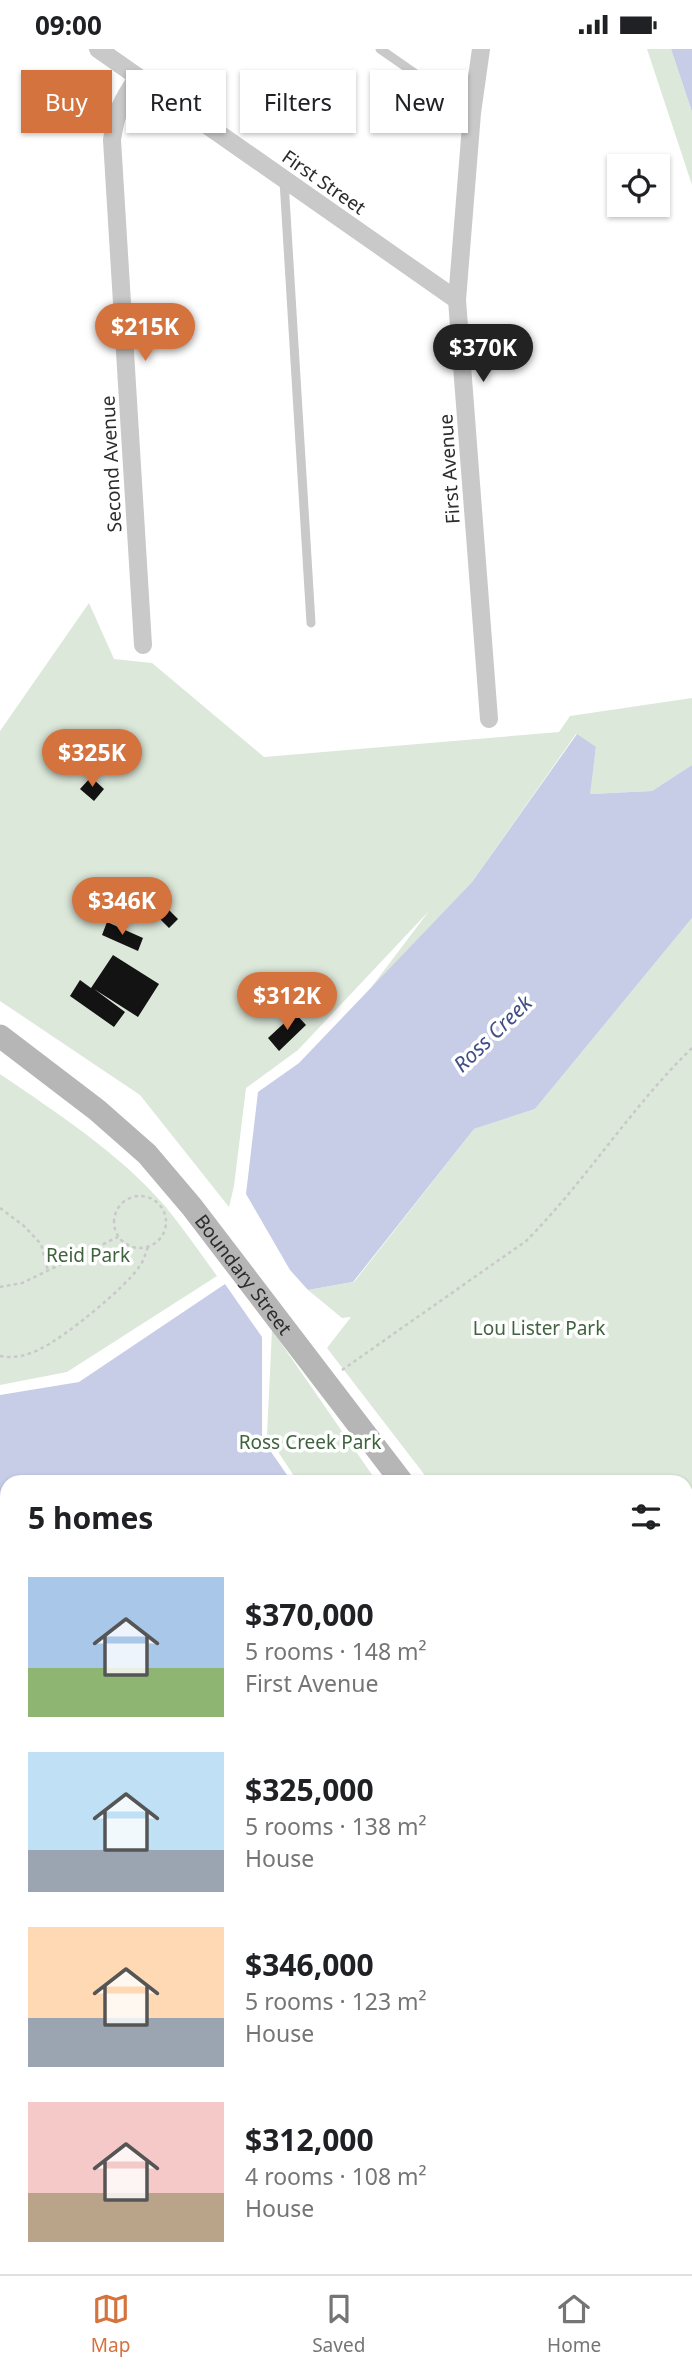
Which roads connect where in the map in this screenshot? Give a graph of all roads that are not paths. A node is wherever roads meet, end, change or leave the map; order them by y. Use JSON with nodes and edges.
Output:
{"nodes":[{"id":1,"x":98,"y":49,"type":"edge"},
{"id":2,"x":380,"y":49,"type":"edge"},
{"id":3,"x":481,"y":49,"type":"edge"},
{"id":4,"x":128,"y":70,"type":"edge"},
{"id":5,"x":126,"y":95,"type":"edge"},
{"id":6,"x":472,"y":113,"type":"junction"},
{"id":7,"x":217,"y":133,"type":"edge"},
{"id":8,"x":284,"y":180,"type":"junction"},
{"id":9,"x":457,"y":300,"type":"junction"},
{"id":10,"x":311,"y":623,"type":"dead end"},
{"id":11,"x":143,"y":645,"type":"dead end"},
{"id":12,"x":489,"y":719,"type":"dead end"},
{"id":13,"x":0,"y":1036,"type":"edge"},
{"id":14,"x":0,"y":1053,"type":"edge"},
{"id":15,"x":64,"y":1085,"type":"junction"},
{"id":16,"x":397,"y":1475,"type":"edge"}],
"edges":[{"from":1,"to":4,"type":"street","name":"First Street"},
{"from":2,"to":6,"type":"lane"},
{"from":3,"to":6,"type":"street","name":"First Avenue"},
{"from":5,"to":11,"type":"street","name":"Second Avenue"},
{"from":6,"to":9,"type":"street","name":"First Avenue"},
{"from":7,"to":8,"type":"street","name":"First Street"},
{"from":8,"to":9,"type":"street","name":"First Street"},
{"from":8,"to":10,"type":"lane"},
{"from":9,"to":12,"type":"street","name":"First Avenue"},
{"from":13,"to":15,"type":"main road","name":"Boundary Street"},
{"from":14,"to":15,"type":"main road","name":"Boundary Street"},
{"from":15,"to":16,"type":"main road","name":"Boundary Street"}]}
